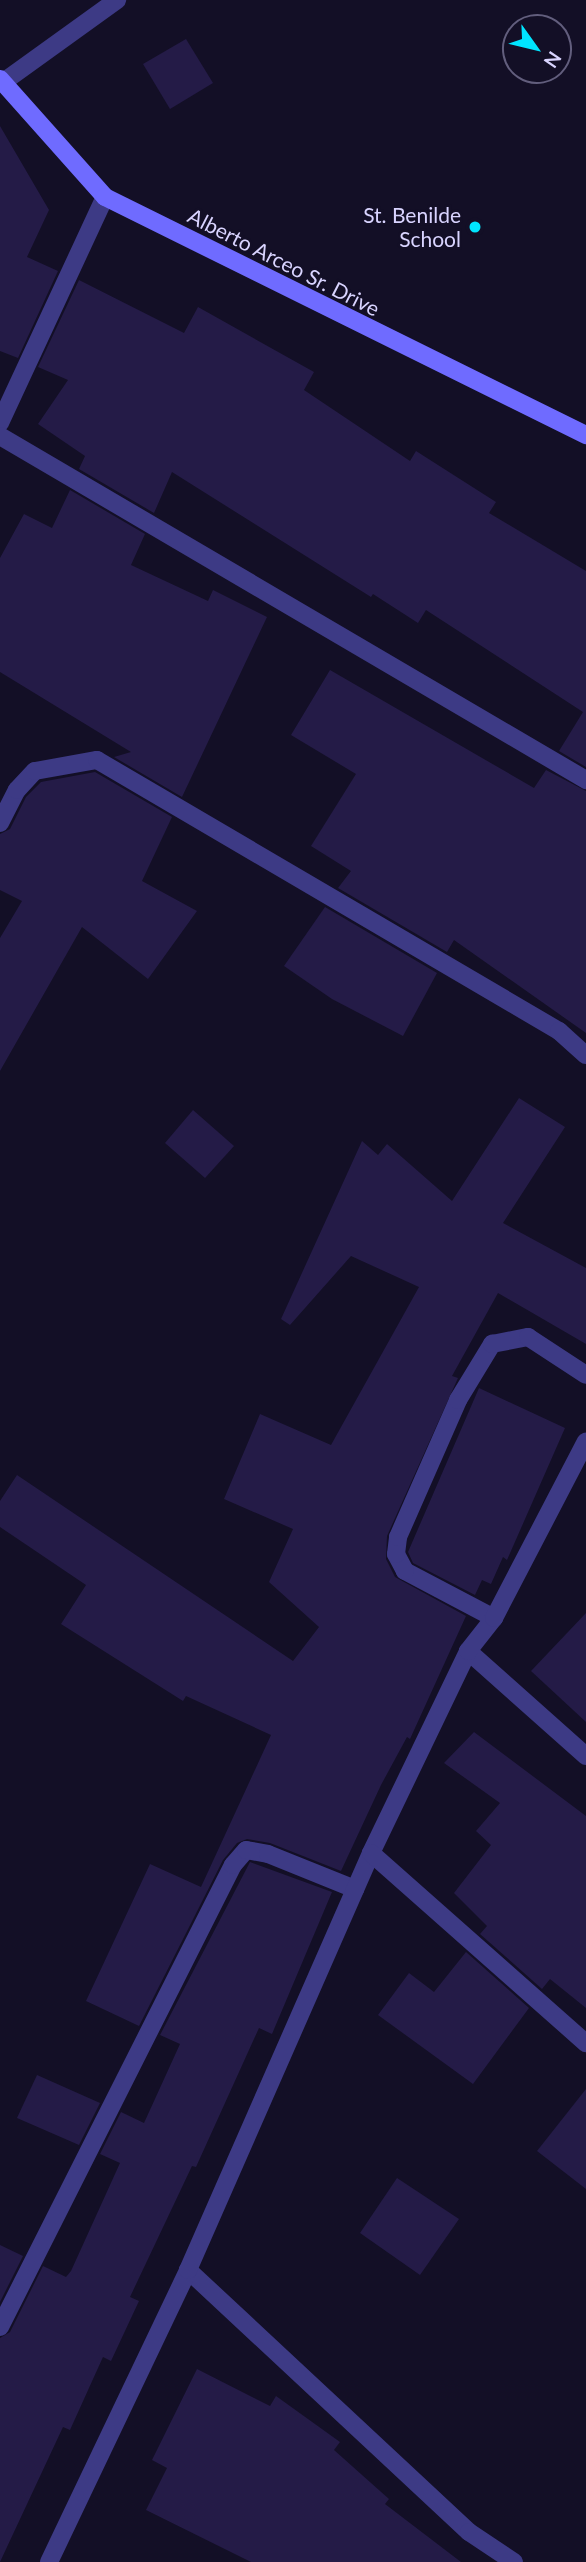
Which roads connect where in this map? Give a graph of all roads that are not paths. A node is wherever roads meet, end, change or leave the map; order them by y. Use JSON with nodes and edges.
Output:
{"nodes":[{"id":1,"x":117,"y":0,"type":"edge"},
{"id":2,"x":1,"y":81,"type":"edge"},
{"id":3,"x":105,"y":197,"type":"junction"},
{"id":4,"x":0,"y":423,"type":"edge"},
{"id":5,"x":586,"y":435,"type":"edge"},
{"id":6,"x":0,"y":436,"type":"edge"},
{"id":7,"x":586,"y":780,"type":"edge"},
{"id":8,"x":0,"y":823,"type":"edge"},
{"id":9,"x":586,"y":1055,"type":"edge"},
{"id":10,"x":586,"y":1375,"type":"edge"},
{"id":11,"x":584,"y":1454,"type":"edge"},
{"id":12,"x":494,"y":1618,"type":"junction"},
{"id":13,"x":468,"y":1651,"type":"junction"},
{"id":14,"x":586,"y":1756,"type":"edge"},
{"id":15,"x":371,"y":1853,"type":"junction"},
{"id":16,"x":355,"y":1889,"type":"junction"},
{"id":17,"x":586,"y":2043,"type":"edge"},
{"id":18,"x":188,"y":2270,"type":"junction"},
{"id":19,"x":0,"y":2327,"type":"edge"},
{"id":20,"x":48,"y":2562,"type":"edge"},
{"id":21,"x":514,"y":2562,"type":"edge"}],
"edges":[{"from":1,"to":2,"type":"street"},
{"from":2,"to":3,"type":"street","name":"Alberto Arceo Sr. Drive"},
{"from":3,"to":4,"type":"street"},
{"from":3,"to":5,"type":"street","name":"Alberto Arceo Sr. Drive"},
{"from":6,"to":7,"type":"street"},
{"from":8,"to":9,"type":"street"},
{"from":10,"to":12,"type":"street"},
{"from":11,"to":12,"type":"street"},
{"from":12,"to":13,"type":"street"},
{"from":13,"to":14,"type":"street"},
{"from":13,"to":15,"type":"street"},
{"from":15,"to":16,"type":"street"},
{"from":15,"to":17,"type":"street"},
{"from":16,"to":18,"type":"street"},
{"from":16,"to":19,"type":"street"},
{"from":18,"to":20,"type":"street"},
{"from":18,"to":21,"type":"street"}]}
